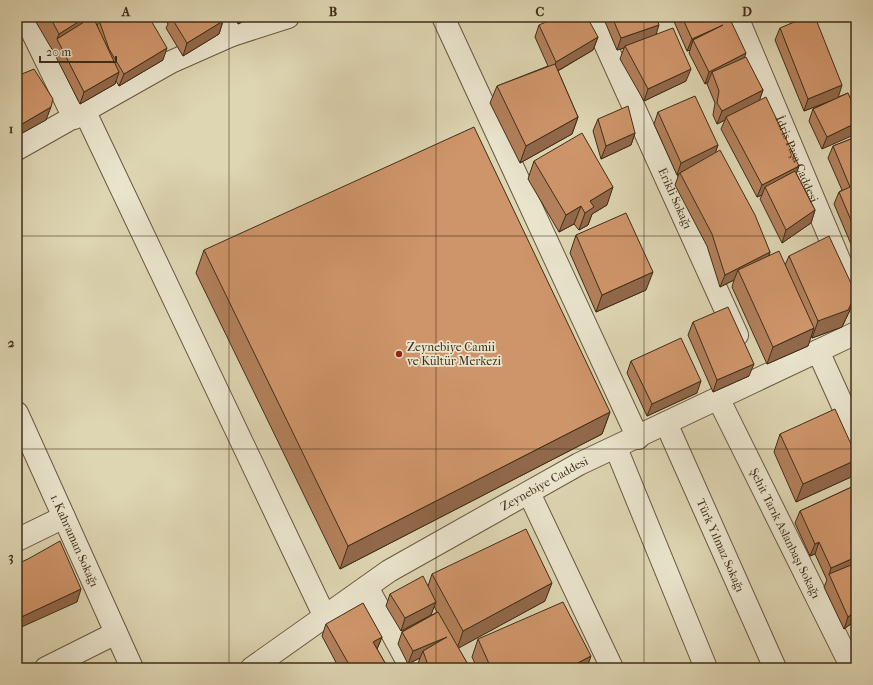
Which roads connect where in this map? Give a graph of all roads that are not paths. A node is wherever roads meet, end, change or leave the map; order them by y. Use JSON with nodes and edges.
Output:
{"nodes":[{"id":1,"x":25,"y":17,"type":"edge"},
{"id":2,"x":288,"y":17,"type":"edge"},
{"id":3,"x":443,"y":17,"type":"edge"},
{"id":4,"x":593,"y":17,"type":"edge"},
{"id":5,"x":737,"y":17,"type":"edge"},
{"id":6,"x":228,"y":26,"type":"edge"},
{"id":7,"x":79,"y":114,"type":"junction"},
{"id":8,"x":17,"y":149,"type":"edge"},
{"id":9,"x":856,"y":300,"type":"edge"},
{"id":10,"x":856,"y":332,"type":"edge"},
{"id":11,"x":818,"y":351,"type":"junction"},
{"id":12,"x":758,"y":379,"type":"junction"},
{"id":13,"x":718,"y":398,"type":"junction"},
{"id":14,"x":17,"y":413,"type":"edge"},
{"id":15,"x":666,"y":423,"type":"junction"},
{"id":16,"x":856,"y":435,"type":"edge"},
{"id":17,"x":638,"y":438,"type":"junction"},
{"id":18,"x":616,"y":448,"type":"junction"},
{"id":19,"x":529,"y":493,"type":"junction"},
{"id":20,"x":64,"y":517,"type":"junction"},
{"id":21,"x":17,"y":540,"type":"edge"},
{"id":22,"x":367,"y":587,"type":"junction"},
{"id":23,"x":325,"y":617,"type":"junction"},
{"id":24,"x":116,"y":633,"type":"junction"},
{"id":25,"x":261,"y":665,"type":"edge"},
{"id":26,"x":46,"y":668,"type":"edge"},
{"id":27,"x":132,"y":668,"type":"edge"},
{"id":28,"x":411,"y":668,"type":"edge"},
{"id":29,"x":612,"y":668,"type":"edge"},
{"id":30,"x":706,"y":668,"type":"edge"},
{"id":31,"x":774,"y":668,"type":"edge"},
{"id":32,"x":852,"y":668,"type":"edge"}],
"edges":[{"from":1,"to":7,"type":"street"},
{"from":2,"to":6,"type":"street"},
{"from":3,"to":17,"type":"street"},
{"from":4,"to":12,"type":"street","name":"Erikli Sokağı"},
{"from":5,"to":9,"type":"street","name":"İdris Paşa Caddesi"},
{"from":6,"to":7,"type":"street"},
{"from":7,"to":8,"type":"street"},
{"from":7,"to":23,"type":"street"},
{"from":10,"to":11,"type":"street","name":"Zeynebiye Caddesi"},
{"from":11,"to":12,"type":"street","name":"Zeynebiye Caddesi"},
{"from":11,"to":16,"type":"street"},
{"from":12,"to":13,"type":"street","name":"Zeynebiye Caddesi"},
{"from":13,"to":15,"type":"street","name":"Zeynebiye Caddesi"},
{"from":13,"to":32,"type":"street","name":"Şehit Tarık Aslanbaşı Sokağı"},
{"from":14,"to":20,"type":"street","name":"1. Kahraman Sokağı"},
{"from":15,"to":17,"type":"street","name":"Zeynebiye Caddesi"},
{"from":15,"to":31,"type":"street","name":"Türk Yılmaz Sokağı"},
{"from":17,"to":18,"type":"street","name":"Zeynebiye Caddesi"},
{"from":18,"to":19,"type":"street","name":"Zeynebiye Caddesi"},
{"from":18,"to":30,"type":"street"},
{"from":19,"to":22,"type":"street","name":"Zeynebiye Caddesi"},
{"from":19,"to":29,"type":"street"},
{"from":20,"to":21,"type":"street"},
{"from":20,"to":24,"type":"street","name":"1. Kahraman Sokağı"},
{"from":22,"to":23,"type":"street","name":"Zeynebiye Caddesi"},
{"from":22,"to":28,"type":"street"},
{"from":23,"to":25,"type":"street","name":"Zeynebiye Caddesi"},
{"from":24,"to":26,"type":"street"},
{"from":24,"to":27,"type":"street","name":"1. Kahraman Sokağı"}]}
